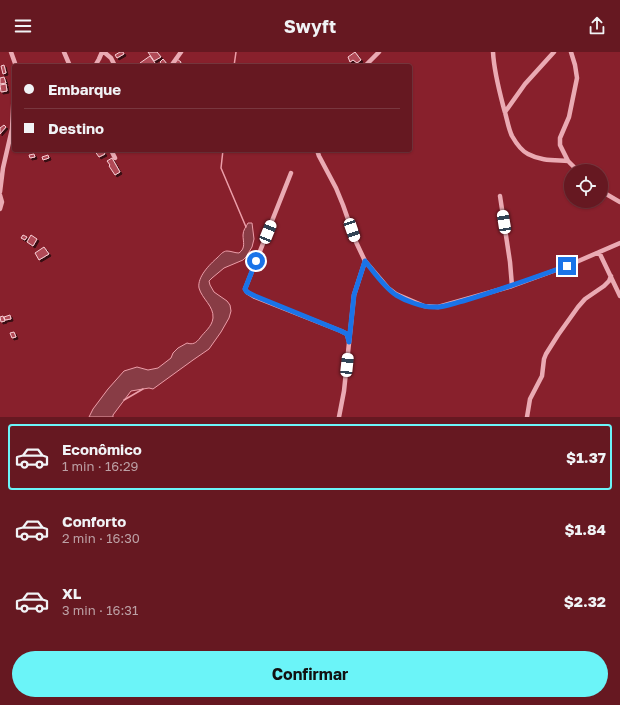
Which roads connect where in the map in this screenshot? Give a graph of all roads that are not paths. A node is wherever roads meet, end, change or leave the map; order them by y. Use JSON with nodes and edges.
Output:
{"nodes":[{"id":1,"x":11,"y":52,"type":"edge"},
{"id":2,"x":64,"y":52,"type":"edge"},
{"id":3,"x":103,"y":52,"type":"edge"},
{"id":4,"x":181,"y":52,"type":"edge"},
{"id":5,"x":379,"y":52,"type":"edge"},
{"id":6,"x":493,"y":52,"type":"edge"},
{"id":7,"x":554,"y":52,"type":"edge"},
{"id":8,"x":572,"y":52,"type":"edge"},
{"id":9,"x":15,"y":64,"type":"edge"},
{"id":10,"x":69,"y":64,"type":"edge"},
{"id":11,"x":96,"y":64,"type":"edge"},
{"id":12,"x":114,"y":64,"type":"edge"},
{"id":13,"x":172,"y":64,"type":"edge"},
{"id":14,"x":367,"y":64,"type":"edge"},
{"id":15,"x":505,"y":112,"type":"junction"},
{"id":16,"x":12,"y":129,"type":"edge"},
{"id":17,"x":112,"y":152,"type":"edge"},
{"id":18,"x":318,"y":152,"type":"edge"},
{"id":19,"x":115,"y":158,"type":"dead end"},
{"id":20,"x":568,"y":161,"type":"junction"},
{"id":21,"x":571,"y":164,"type":"edge"},
{"id":22,"x":2,"y":168,"type":"edge"},
{"id":23,"x":291,"y":173,"type":"dead end"},
{"id":24,"x":0,"y":192,"type":"edge"},
{"id":25,"x":0,"y":195,"type":"edge"},
{"id":26,"x":608,"y":195,"type":"edge"},
{"id":27,"x":500,"y":196,"type":"dead end"},
{"id":28,"x":620,"y":202,"type":"edge"},
{"id":29,"x":0,"y":209,"type":"edge"},
{"id":30,"x":620,"y":242,"type":"edge"},
{"id":31,"x":600,"y":252,"type":"junction"},
{"id":32,"x":365,"y":261,"type":"junction"},
{"id":33,"x":611,"y":276,"type":"junction"},
{"id":34,"x":512,"y":286,"type":"junction"},
{"id":35,"x":620,"y":296,"type":"edge"},
{"id":36,"x":349,"y":342,"type":"junction"},
{"id":37,"x":339,"y":417,"type":"edge"},
{"id":38,"x":527,"y":417,"type":"edge"}],
"edges":[{"from":1,"to":9,"type":"street"},
{"from":2,"to":10,"type":"street"},
{"from":3,"to":11,"type":"street"},
{"from":3,"to":12,"type":"street"},
{"from":4,"to":13,"type":"street"},
{"from":5,"to":14,"type":"street"},
{"from":6,"to":15,"type":"street"},
{"from":7,"to":15,"type":"street"},
{"from":8,"to":20,"type":"street"},
{"from":15,"to":20,"type":"street"},
{"from":16,"to":22,"type":"street"},
{"from":17,"to":19,"type":"street"},
{"from":18,"to":32,"type":"street"},
{"from":20,"to":21,"type":"street"},
{"from":22,"to":24,"type":"street"},
{"from":23,"to":36,"type":"street"},
{"from":25,"to":29,"type":"street"},
{"from":26,"to":28,"type":"street"},
{"from":27,"to":34,"type":"street"},
{"from":30,"to":31,"type":"street"},
{"from":31,"to":33,"type":"street"},
{"from":31,"to":34,"type":"street"},
{"from":32,"to":34,"type":"street"},
{"from":32,"to":36,"type":"street"},
{"from":33,"to":35,"type":"street"},
{"from":33,"to":38,"type":"street"},
{"from":36,"to":37,"type":"street"}]}
